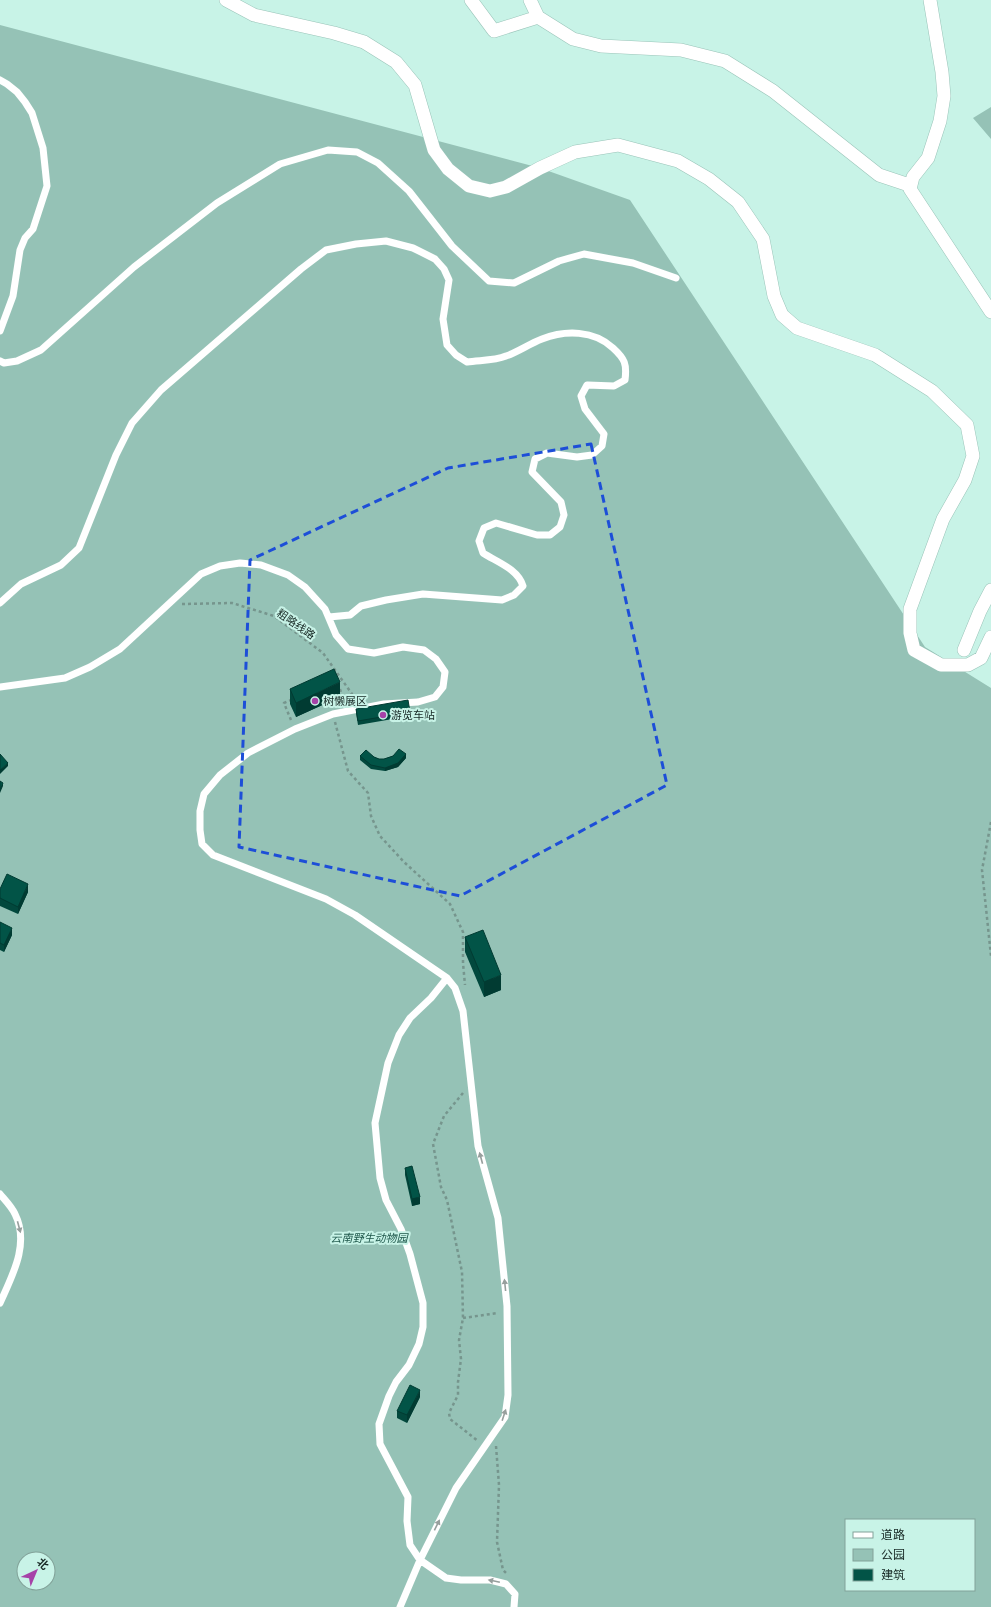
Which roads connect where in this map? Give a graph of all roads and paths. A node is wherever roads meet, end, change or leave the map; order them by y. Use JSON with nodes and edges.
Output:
{"nodes":[{"id":1,"x":226,"y":0,"type":"edge"},
{"id":2,"x":471,"y":0,"type":"edge"},
{"id":3,"x":530,"y":0,"type":"edge"},
{"id":4,"x":930,"y":0,"type":"edge"},
{"id":5,"x":538,"y":17,"type":"junction"},
{"id":6,"x":0,"y":80,"type":"edge"},
{"id":7,"x":910,"y":189,"type":"junction"},
{"id":8,"x":676,"y":278,"type":"dead end"},
{"id":9,"x":991,"y":312,"type":"edge"},
{"id":10,"x":0,"y":331,"type":"edge"},
{"id":11,"x":0,"y":361,"type":"edge"},
{"id":12,"x":991,"y":590,"type":"edge"},
{"id":13,"x":0,"y":603,"type":"edge"},
{"id":14,"x":168,"y":604,"type":"junction"},
{"id":15,"x":329,"y":617,"type":"junction"},
{"id":16,"x":991,"y":637,"type":"edge"},
{"id":17,"x":964,"y":650,"type":"dead end"},
{"id":18,"x":338,"y":685,"type":"edge"},
{"id":19,"x":0,"y":688,"type":"edge"},
{"id":20,"x":297,"y":697,"type":"edge"},
{"id":21,"x":346,"y":712,"type":"junction"},
{"id":22,"x":333,"y":714,"type":"junction"},
{"id":23,"x":295,"y":729,"type":"junction"},
{"id":24,"x":991,"y":822,"type":"edge"},
{"id":25,"x":991,"y":956,"type":"edge"},
{"id":26,"x":447,"y":978,"type":"junction"},
{"id":27,"x":465,"y":989,"type":"dead end"},
{"id":28,"x":471,"y":1084,"type":"junction"},
{"id":29,"x":0,"y":1194,"type":"edge"},
{"id":30,"x":0,"y":1303,"type":"edge"},
{"id":31,"x":507,"y":1312,"type":"junction"},
{"id":32,"x":463,"y":1318,"type":"junction"},
{"id":33,"x":495,"y":1432,"type":"junction"},
{"id":34,"x":484,"y":1447,"type":"junction"},
{"id":35,"x":420,"y":1560,"type":"junction"},
{"id":36,"x":507,"y":1575,"type":"dead end"},
{"id":37,"x":400,"y":1607,"type":"edge"},
{"id":38,"x":514,"y":1607,"type":"edge"}],
"edges":[{"from":1,"to":16,"type":"street"},
{"from":2,"to":5,"type":"street"},
{"from":3,"to":5,"type":"street"},
{"from":4,"to":7,"type":"street"},
{"from":5,"to":7,"type":"street"},
{"from":6,"to":10,"type":"lane"},
{"from":7,"to":9,"type":"street"},
{"from":8,"to":11,"type":"lane"},
{"from":12,"to":17,"type":"street"},
{"from":13,"to":15,"type":"lane"},
{"from":14,"to":15,"type":"lane"},
{"from":14,"to":19,"type":"lane"},
{"from":14,"to":21,"type":"path","name":"粗略线路"},
{"from":15,"to":21,"type":"lane"},
{"from":18,"to":21,"type":"path"},
{"from":20,"to":23,"type":"path"},
{"from":21,"to":22,"type":"lane"},
{"from":22,"to":23,"type":"lane"},
{"from":22,"to":27,"type":"path"},
{"from":23,"to":26,"type":"lane"},
{"from":24,"to":25,"type":"path"},
{"from":26,"to":28,"type":"lane"},
{"from":26,"to":35,"type":"lane"},
{"from":31,"to":28,"type":"lane","one_way":true},
{"from":28,"to":32,"type":"path"},
{"from":29,"to":30,"type":"lane","one_way":true},
{"from":31,"to":32,"type":"path"},
{"from":33,"to":31,"type":"lane","one_way":true},
{"from":32,"to":34,"type":"path"},
{"from":33,"to":34,"type":"lane"},
{"from":33,"to":36,"type":"path"},
{"from":35,"to":34,"type":"lane","one_way":true},
{"from":35,"to":37,"type":"lane"},
{"from":38,"to":35,"type":"lane","one_way":true}]}
